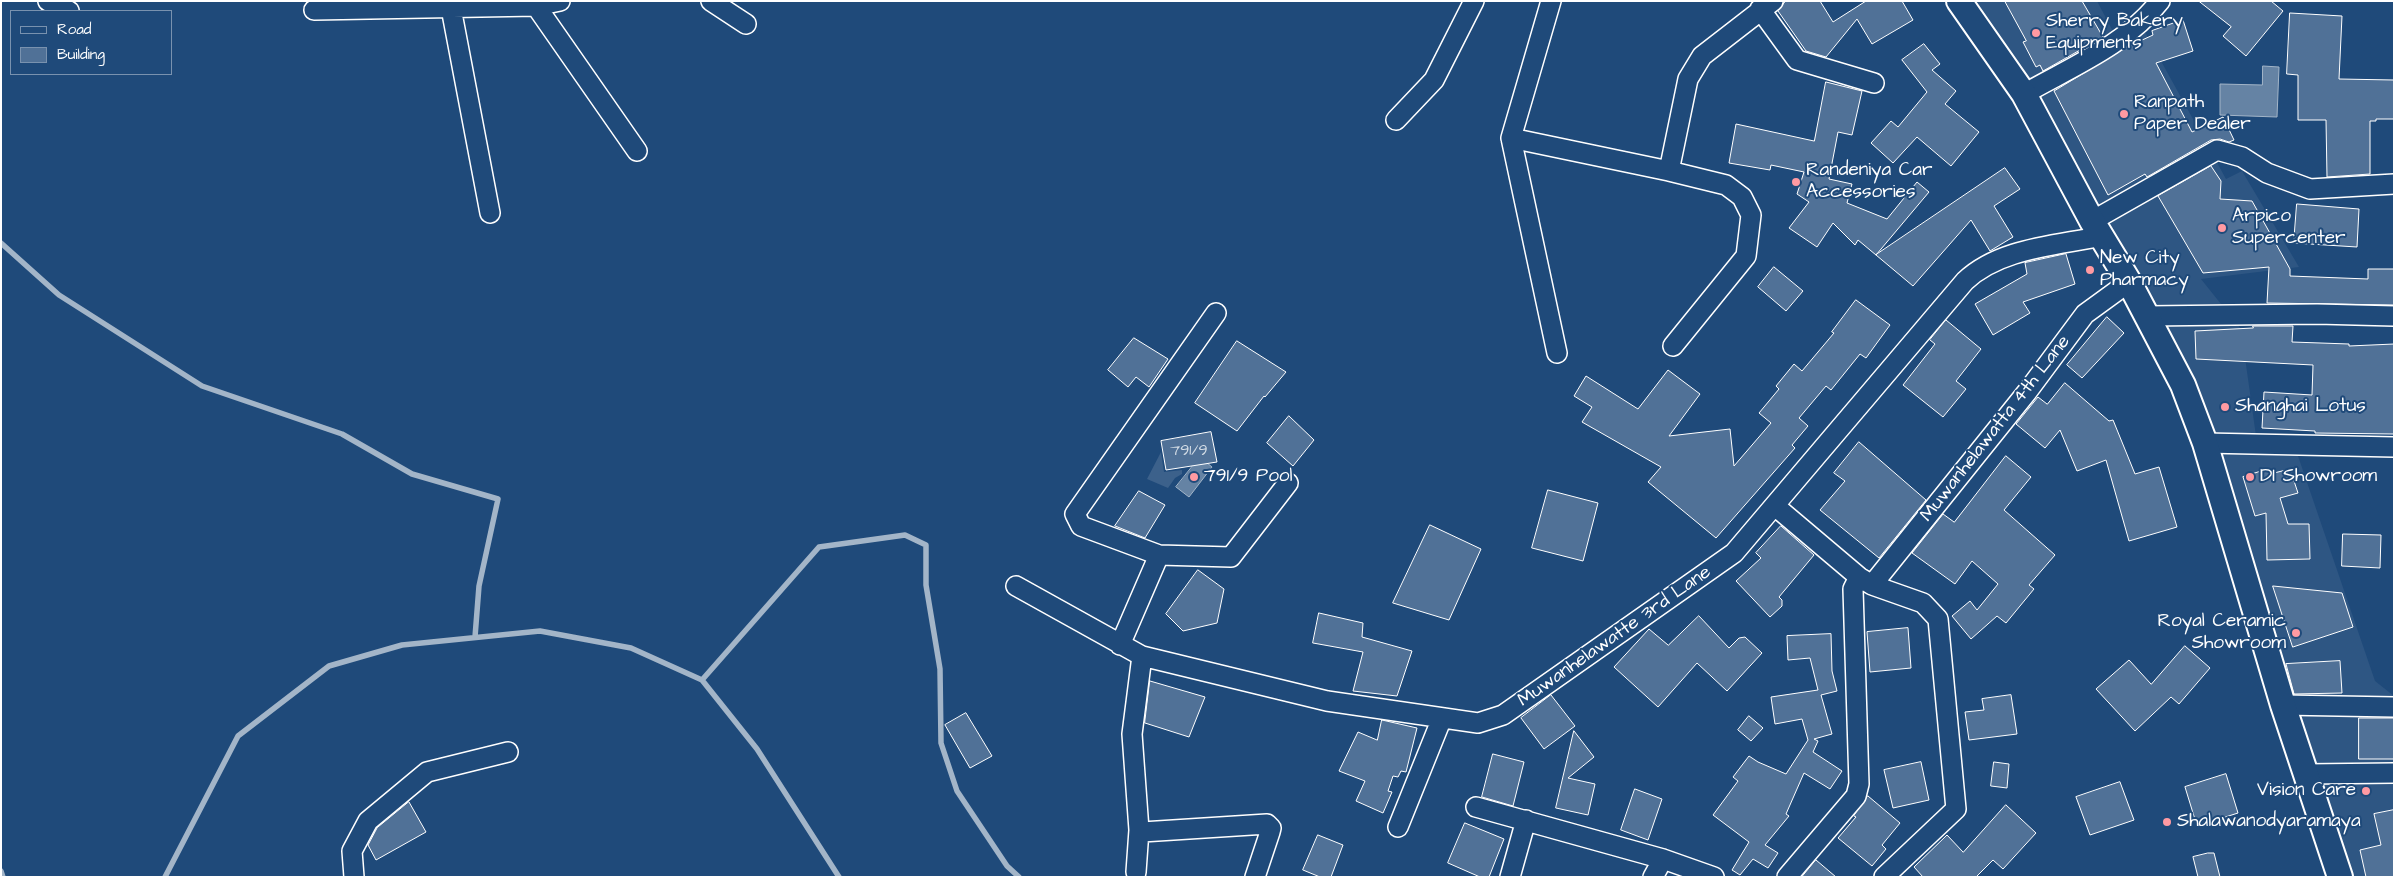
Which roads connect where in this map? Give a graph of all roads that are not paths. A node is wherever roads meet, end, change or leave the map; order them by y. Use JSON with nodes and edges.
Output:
{"nodes":[{"id":1,"x":48,"y":1,"type":"edge"},
{"id":2,"x":560,"y":1,"type":"edge"},
{"id":3,"x":711,"y":1,"type":"edge"},
{"id":4,"x":1474,"y":1,"type":"edge"},
{"id":5,"x":1552,"y":1,"type":"edge"},
{"id":6,"x":1959,"y":1,"type":"edge"},
{"id":7,"x":2160,"y":1,"type":"edge"},
{"id":8,"x":1767,"y":5,"type":"edge"},
{"id":9,"x":536,"y":6,"type":"junction"},
{"id":10,"x":451,"y":8,"type":"junction"},
{"id":11,"x":67,"y":10,"type":"edge"},
{"id":12,"x":314,"y":10,"type":"dead end"},
{"id":13,"x":746,"y":24,"type":"dead end"},
{"id":14,"x":1874,"y":83,"type":"dead end"},
{"id":15,"x":2024,"y":94,"type":"junction"},
{"id":16,"x":1396,"y":120,"type":"dead end"},
{"id":17,"x":1511,"y":138,"type":"junction"},
{"id":18,"x":637,"y":151,"type":"dead end"},
{"id":19,"x":1669,"y":172,"type":"junction"},
{"id":20,"x":2394,"y":184,"type":"edge"},
{"id":21,"x":490,"y":213,"type":"dead end"},
{"id":22,"x":2097,"y":229,"type":"junction"},
{"id":23,"x":2129,"y":282,"type":"junction"},
{"id":24,"x":1216,"y":313,"type":"dead end"},
{"id":25,"x":2148,"y":316,"type":"junction"},
{"id":26,"x":2394,"y":316,"type":"edge"},
{"id":27,"x":1673,"y":346,"type":"dead end"},
{"id":28,"x":1557,"y":353,"type":"dead end"},
{"id":29,"x":2205,"y":443,"type":"junction"},
{"id":30,"x":2394,"y":447,"type":"edge"},
{"id":31,"x":1288,"y":483,"type":"dead end"},
{"id":32,"x":1775,"y":506,"type":"junction"},
{"id":33,"x":1160,"y":555,"type":"junction"},
{"id":34,"x":1865,"y":581,"type":"junction"},
{"id":35,"x":1016,"y":586,"type":"dead end"},
{"id":36,"x":1120,"y":644,"type":"junction"},
{"id":37,"x":1142,"y":656,"type":"junction"},
{"id":38,"x":2283,"y":705,"type":"junction"},
{"id":39,"x":2394,"y":707,"type":"edge"},
{"id":40,"x":1442,"y":718,"type":"junction"},
{"id":41,"x":508,"y":752,"type":"dead end"},
{"id":42,"x":2394,"y":773,"type":"edge"},
{"id":43,"x":2306,"y":774,"type":"junction"},
{"id":44,"x":1476,"y":807,"type":"dead end"},
{"id":45,"x":1526,"y":820,"type":"junction"},
{"id":46,"x":1398,"y":827,"type":"dead end"},
{"id":47,"x":1138,"y":830,"type":"junction"},
{"id":48,"x":1663,"y":859,"type":"junction"},
{"id":49,"x":1136,"y":872,"type":"dead end"},
{"id":50,"x":354,"y":877,"type":"edge"},
{"id":51,"x":1255,"y":877,"type":"edge"},
{"id":52,"x":1510,"y":877,"type":"edge"},
{"id":53,"x":1653,"y":877,"type":"edge"},
{"id":54,"x":1714,"y":877,"type":"edge"},
{"id":55,"x":1787,"y":877,"type":"edge"},
{"id":56,"x":1884,"y":877,"type":"edge"},
{"id":57,"x":2340,"y":877,"type":"edge"}],
"edges":[{"from":1,"to":11,"type":"street"},
{"from":2,"to":9,"type":"street"},
{"from":3,"to":13,"type":"street"},
{"from":4,"to":16,"type":"street"},
{"from":5,"to":17,"type":"street"},
{"from":6,"to":15,"type":"main road"},
{"from":7,"to":15,"type":"street"},
{"from":8,"to":14,"type":"street"},
{"from":8,"to":19,"type":"street"},
{"from":9,"to":10,"type":"street"},
{"from":9,"to":18,"type":"street"},
{"from":10,"to":12,"type":"street"},
{"from":10,"to":21,"type":"street"},
{"from":15,"to":22,"type":"main road"},
{"from":17,"to":19,"type":"street"},
{"from":17,"to":28,"type":"street"},
{"from":19,"to":27,"type":"street"},
{"from":20,"to":22,"type":"street","name":"Muwanhelawatte 3rd Lane"},
{"from":22,"to":23,"type":"main road"},
{"from":22,"to":32,"type":"street","name":"Muwanhelawatte 3rd Lane"},
{"from":23,"to":25,"type":"main road"},
{"from":23,"to":34,"type":"street","name":"Muwanhelawatta 4th Lane"},
{"from":24,"to":33,"type":"street"},
{"from":25,"to":26,"type":"street"},
{"from":25,"to":29,"type":"main road"},
{"from":29,"to":30,"type":"street"},
{"from":29,"to":38,"type":"main road"},
{"from":31,"to":33,"type":"street"},
{"from":32,"to":34,"type":"street"},
{"from":32,"to":40,"type":"street","name":"Muwanhelawatte 3rd Lane"},
{"from":33,"to":36,"type":"street"},
{"from":34,"to":55,"type":"street","name":"Muwanhelawatta 4th Lane"},
{"from":34,"to":56,"type":"street"},
{"from":35,"to":36,"type":"street","name":"Muwanhelawatte 3rd Lane"},
{"from":36,"to":37,"type":"street","name":"Muwanhelawatte 3rd Lane"},
{"from":37,"to":40,"type":"street","name":"Muwanhelawatte 3rd Lane"},
{"from":37,"to":47,"type":"street"},
{"from":38,"to":39,"type":"street"},
{"from":38,"to":43,"type":"main road"},
{"from":40,"to":46,"type":"street"},
{"from":41,"to":50,"type":"street"},
{"from":42,"to":43,"type":"street"},
{"from":43,"to":57,"type":"main road"},
{"from":44,"to":45,"type":"street"},
{"from":45,"to":48,"type":"street"},
{"from":45,"to":52,"type":"street"},
{"from":47,"to":49,"type":"street"},
{"from":47,"to":51,"type":"street"},
{"from":48,"to":53,"type":"street"},
{"from":48,"to":54,"type":"street"}]}
